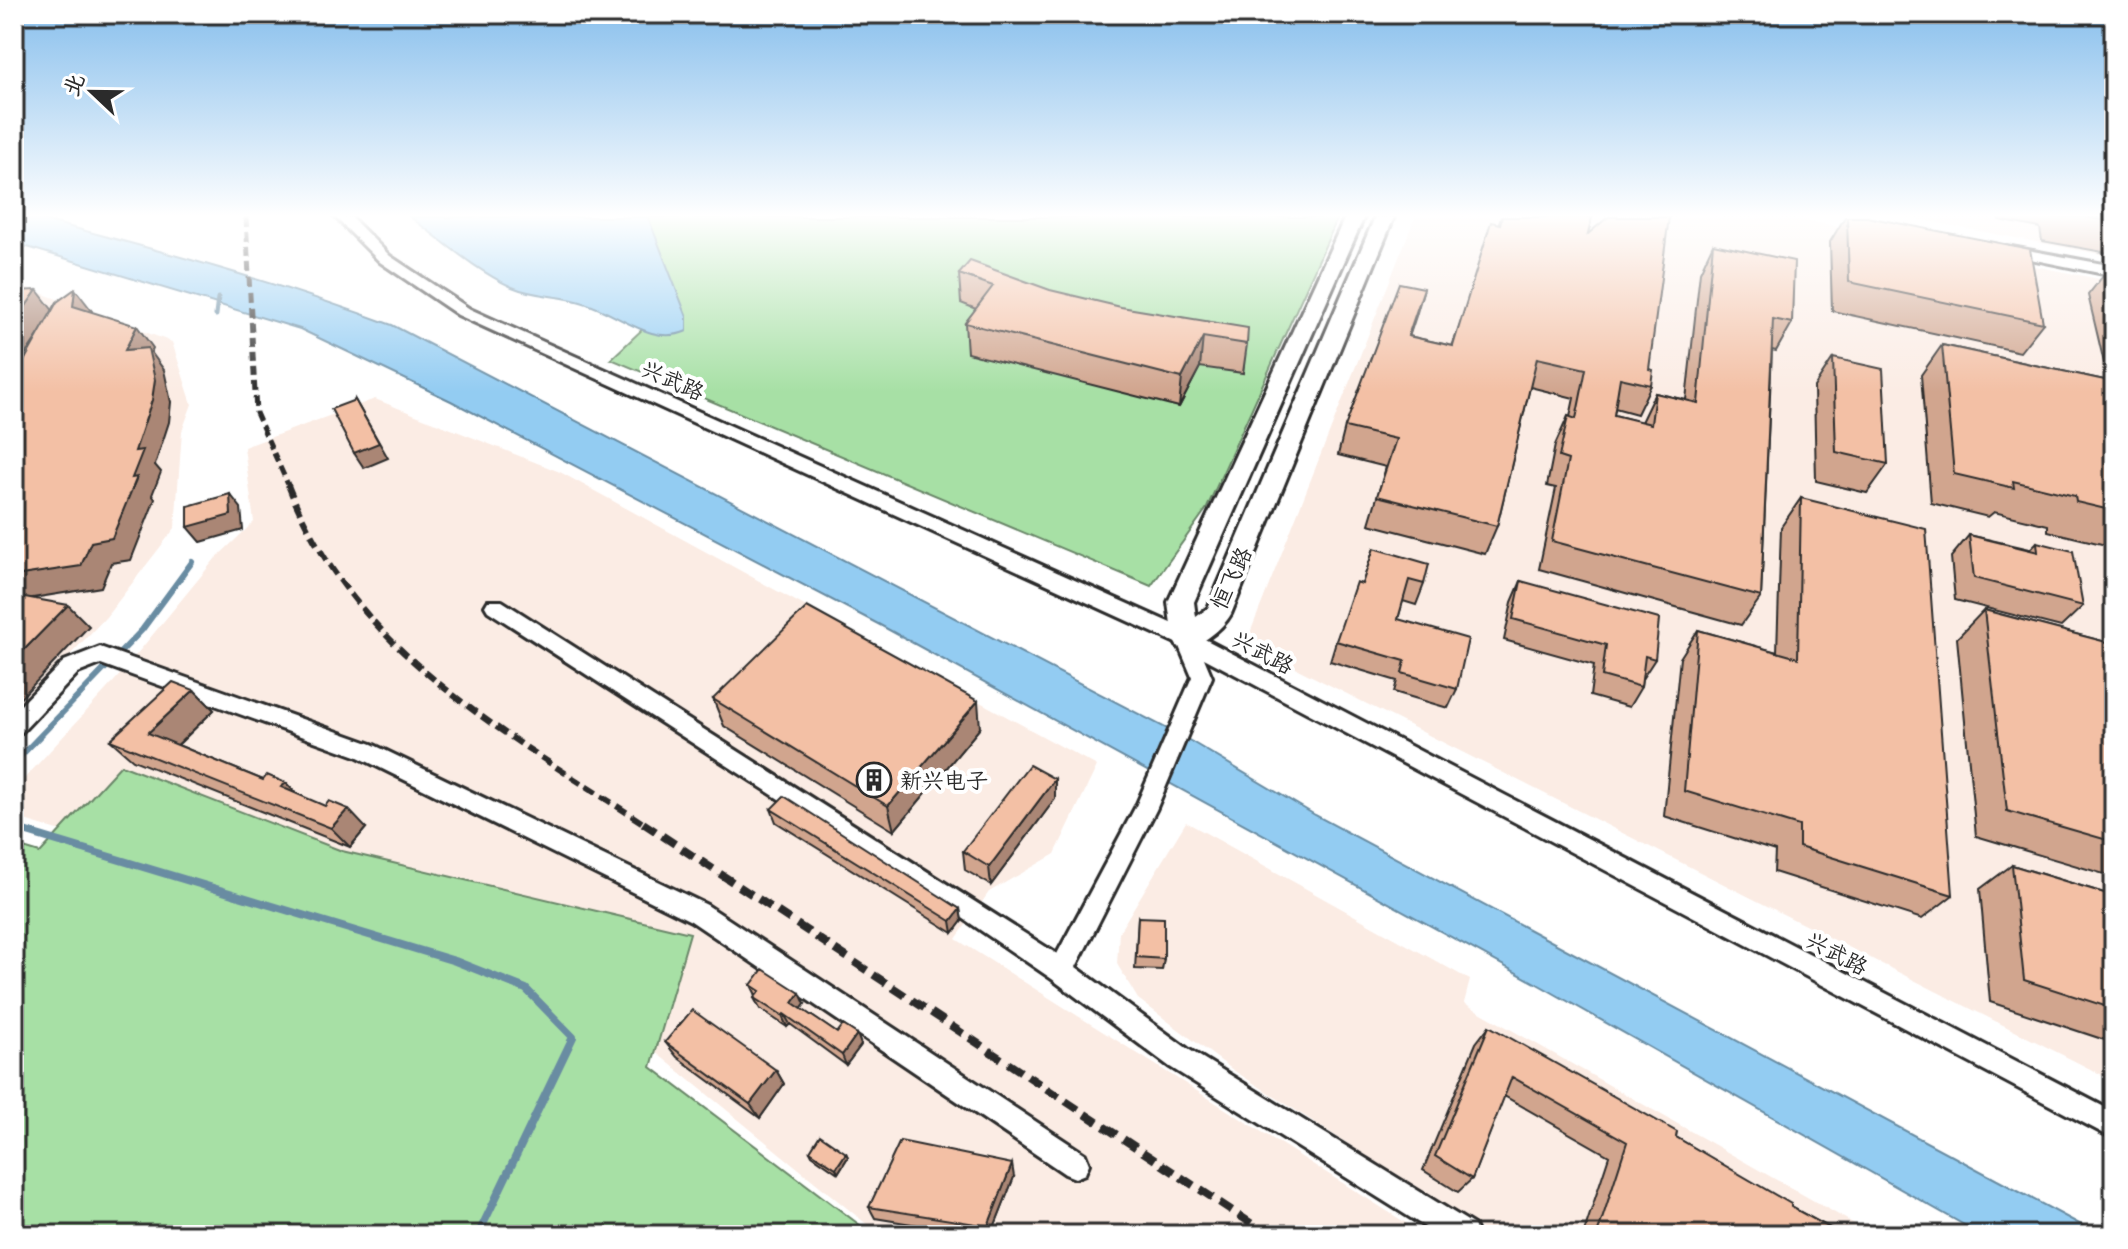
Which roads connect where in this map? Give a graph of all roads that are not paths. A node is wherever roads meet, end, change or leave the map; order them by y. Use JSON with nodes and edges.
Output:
{"nodes":[{"id":1,"x":409,"y":275,"type":"edge"},
{"id":2,"x":1329,"y":275,"type":"edge"},
{"id":3,"x":1360,"y":275,"type":"edge"},
{"id":4,"x":495,"y":606,"type":"dead end"},
{"id":5,"x":1186,"y":639,"type":"junction"},
{"id":6,"x":14,"y":726,"type":"edge"},
{"id":7,"x":1061,"y":971,"type":"junction"},
{"id":8,"x":2114,"y":1126,"type":"edge"},
{"id":9,"x":1075,"y":1164,"type":"dead end"},
{"id":10,"x":1464,"y":1235,"type":"edge"}],
"edges":[{"from":1,"to":5,"type":"street","name":"兴武路"},
{"from":2,"to":5,"type":"main road","name":"恒飞路"},
{"from":3,"to":5,"type":"main road","name":"恒飞路"},
{"from":4,"to":7,"type":"street"},
{"from":5,"to":7,"type":"street"},
{"from":5,"to":8,"type":"street","name":"兴武路"},
{"from":6,"to":9,"type":"street"},
{"from":7,"to":10,"type":"street"}]}
